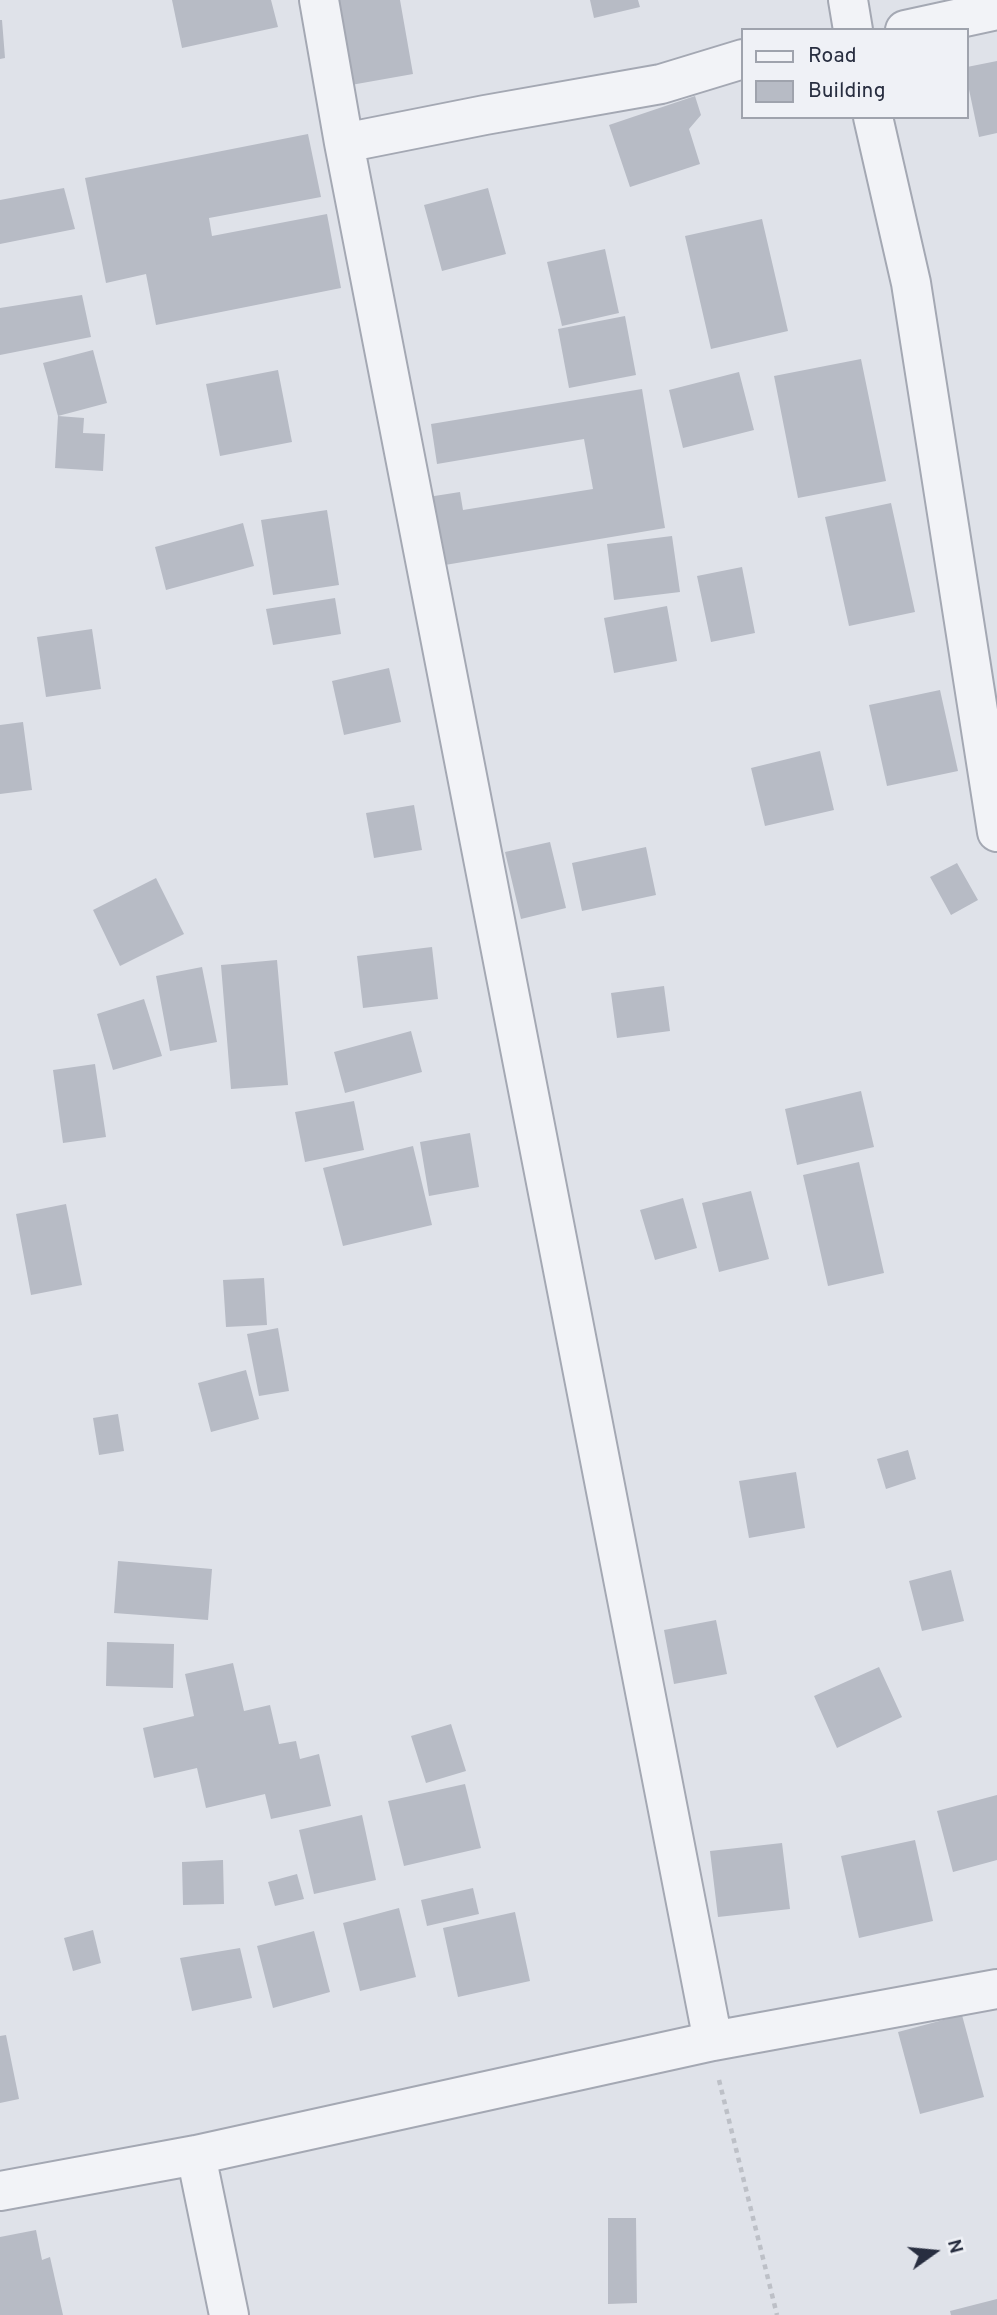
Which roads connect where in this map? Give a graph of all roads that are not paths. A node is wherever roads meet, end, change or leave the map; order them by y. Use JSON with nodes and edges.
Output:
{"nodes":[{"id":1,"x":319,"y":0,"type":"edge"},
{"id":2,"x":848,"y":0,"type":"edge"},
{"id":3,"x":997,"y":10,"type":"edge"},
{"id":4,"x":853,"y":28,"type":"edge"},
{"id":5,"x":914,"y":28,"type":"edge"},
{"id":6,"x":741,"y":60,"type":"edge"},
{"id":7,"x":873,"y":119,"type":"edge"},
{"id":8,"x":344,"y":143,"type":"junction"},
{"id":9,"x":984,"y":669,"type":"edge"},
{"id":10,"x":997,"y":832,"type":"edge"},
{"id":11,"x":997,"y":1989,"type":"edge"},
{"id":12,"x":713,"y":2041,"type":"junction"},
{"id":13,"x":196,"y":2155,"type":"junction"},
{"id":14,"x":0,"y":2191,"type":"edge"},
{"id":15,"x":229,"y":2315,"type":"edge"}],
"edges":[{"from":1,"to":8,"type":"street"},
{"from":2,"to":4,"type":"street"},
{"from":3,"to":5,"type":"street"},
{"from":6,"to":8,"type":"street"},
{"from":7,"to":9,"type":"street"},
{"from":8,"to":12,"type":"street"},
{"from":9,"to":10,"type":"street"},
{"from":11,"to":12,"type":"street"},
{"from":12,"to":13,"type":"street"},
{"from":13,"to":14,"type":"street"},
{"from":13,"to":15,"type":"street"}]}
